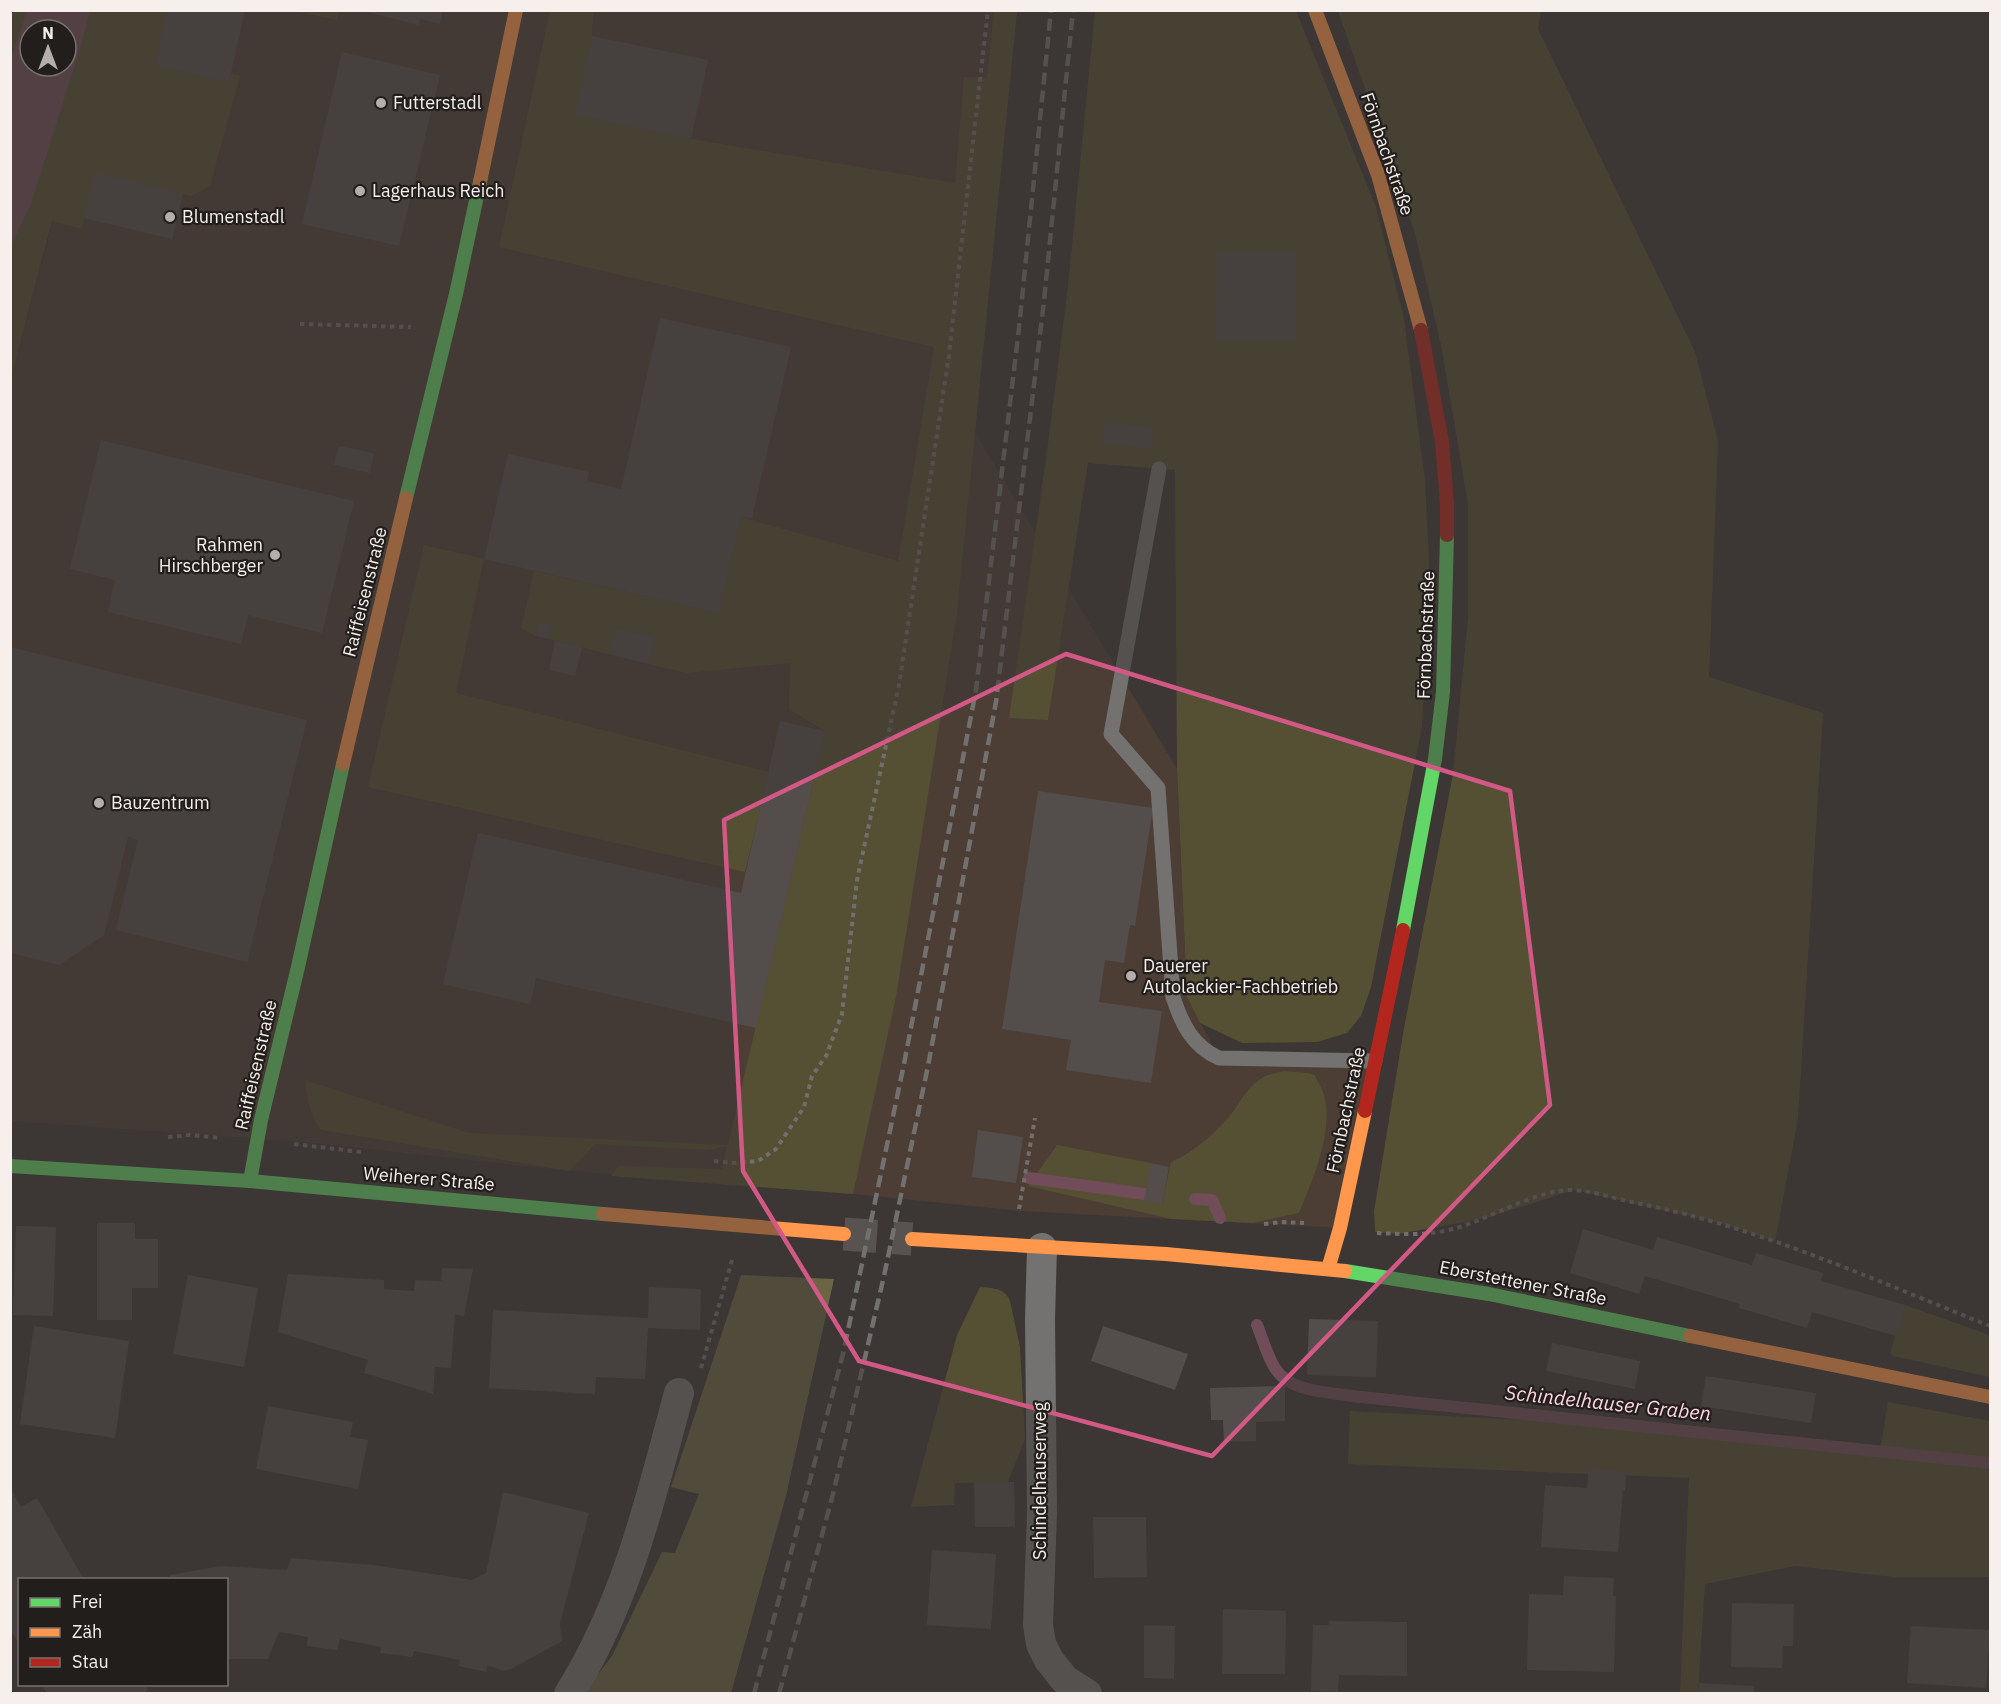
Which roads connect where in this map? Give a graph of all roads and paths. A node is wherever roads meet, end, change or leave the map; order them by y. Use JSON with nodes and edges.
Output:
{"nodes":[{"id":1,"x":516,"y":10,"type":"edge"},
{"id":2,"x":988,"y":10,"type":"edge"},
{"id":3,"x":1315,"y":10,"type":"edge"},
{"id":4,"x":300,"y":324,"type":"dead end"},
{"id":5,"x":448,"y":327,"type":"junction"},
{"id":6,"x":1159,"y":469,"type":"dead end"},
{"id":7,"x":1375,"y":1061,"type":"junction"},
{"id":8,"x":1035,"y":1118,"type":"dead end"},
{"id":9,"x":714,"y":1161,"type":"dead end"},
{"id":10,"x":10,"y":1166,"type":"edge"},
{"id":11,"x":250,"y":1181,"type":"junction"},
{"id":12,"x":1018,"y":1216,"type":"dead end"},
{"id":13,"x":1262,"y":1225,"type":"dead end"},
{"id":14,"x":1340,"y":1228,"type":"junction"},
{"id":15,"x":844,"y":1234,"type":"tunnel mouth"},
{"id":16,"x":912,"y":1239,"type":"tunnel mouth"},
{"id":17,"x":1042,"y":1248,"type":"junction"},
{"id":18,"x":734,"y":1256,"type":"dead end"},
{"id":19,"x":1328,"y":1269,"type":"junction"},
{"id":20,"x":1990,"y":1326,"type":"edge"},
{"id":21,"x":679,"y":1393,"type":"joint"},
{"id":22,"x":1990,"y":1397,"type":"edge"},
{"id":23,"x":570,"y":1694,"type":"edge"},
{"id":24,"x":1087,"y":1694,"type":"edge"}],
"edges":[{"from":1,"to":5,"type":"street","name":"Raiffeisenstraße"},
{"from":2,"to":9,"type":"path"},
{"from":3,"to":7,"type":"street","name":"Förnbachstraße"},
{"from":4,"to":5,"type":"path"},
{"from":5,"to":11,"type":"street","name":"Raiffeisenstraße"},
{"from":6,"to":7,"type":"lane"},
{"from":7,"to":14,"type":"street","name":"Förnbachstraße"},
{"from":8,"to":12,"type":"path"},
{"from":10,"to":11,"type":"street","name":"Weiherer Straße"},
{"from":11,"to":15,"type":"street","name":"Weiherer Straße"},
{"from":13,"to":14,"type":"path"},
{"from":14,"to":19,"type":"street","name":"Förnbachstraße"},
{"from":14,"to":20,"type":"path"},
{"from":16,"to":17,"type":"street"},
{"from":17,"to":19,"type":"street","name":"Eberstettener Straße"},
{"from":17,"to":24,"type":"street","name":"Schindelhauserweg"},
{"from":18,"to":21,"type":"path"},
{"from":19,"to":22,"type":"street","name":"Eberstettener Straße"},
{"from":21,"to":23,"type":"street"}]}
